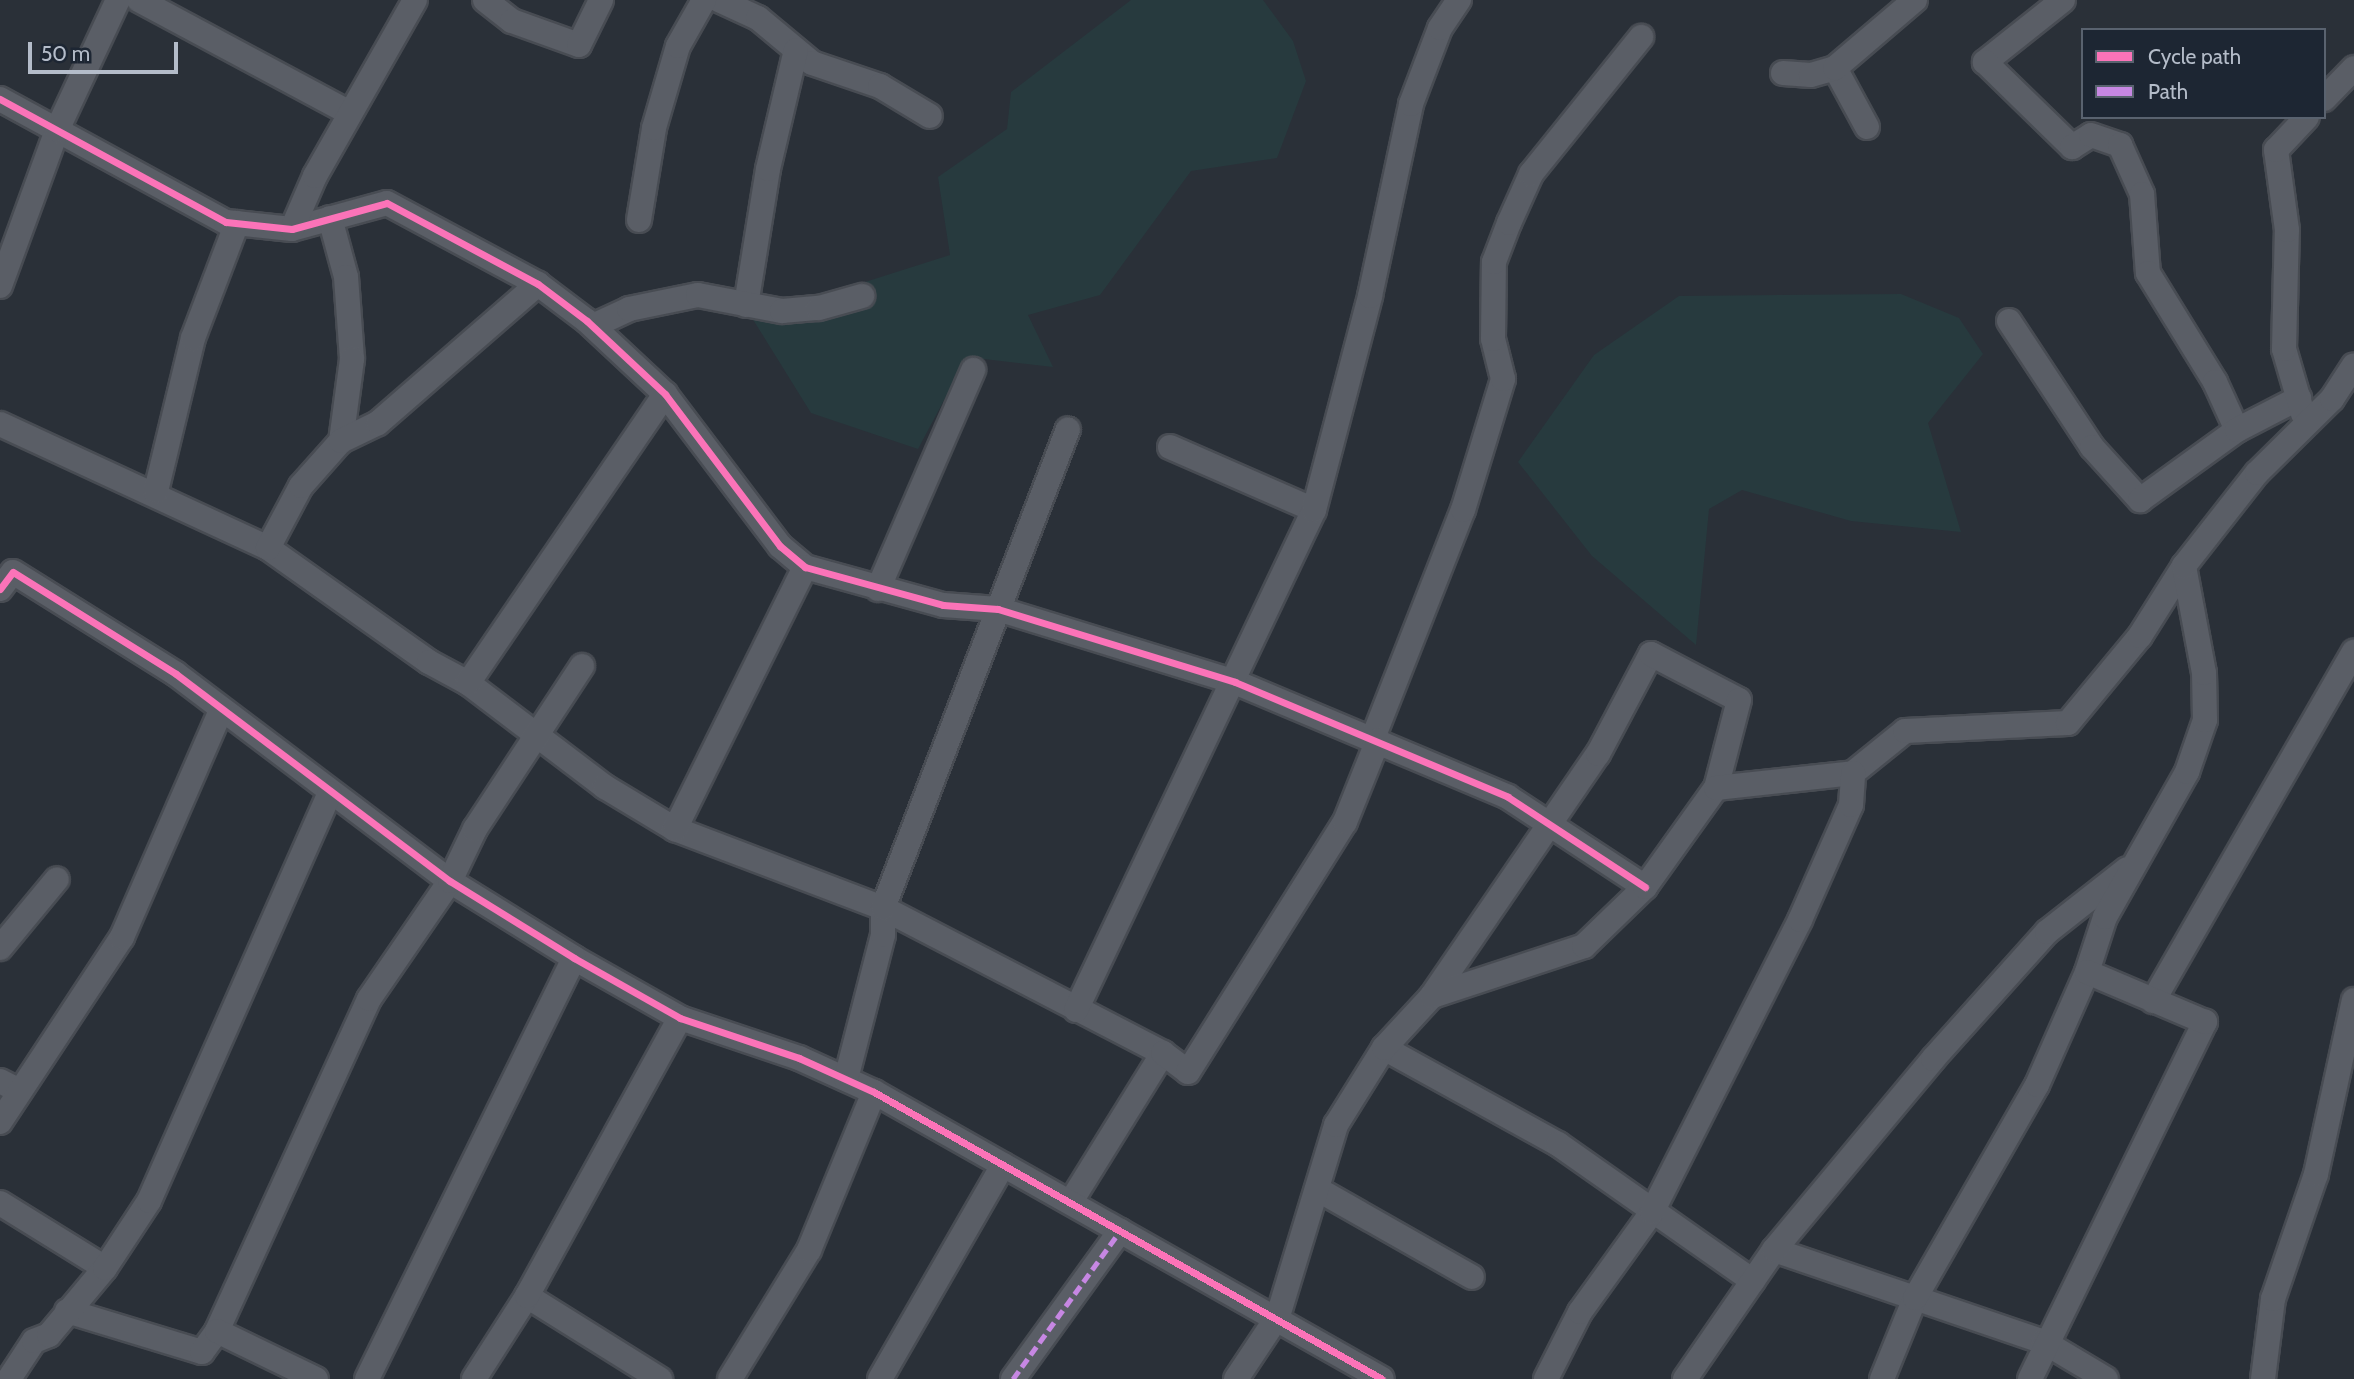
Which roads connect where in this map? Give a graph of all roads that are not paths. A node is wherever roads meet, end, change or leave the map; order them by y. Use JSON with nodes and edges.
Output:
{"nodes":[{"id":1,"x":118,"y":0,"type":"edge"},
{"id":2,"x":139,"y":0,"type":"edge"},
{"id":3,"x":485,"y":0,"type":"edge"},
{"id":4,"x":601,"y":0,"type":"edge"},
{"id":5,"x":704,"y":0,"type":"edge"},
{"id":6,"x":719,"y":0,"type":"edge"},
{"id":7,"x":1459,"y":0,"type":"edge"},
{"id":8,"x":1915,"y":0,"type":"edge"},
{"id":9,"x":2063,"y":0,"type":"edge"},
{"id":10,"x":412,"y":1,"type":"edge"},
{"id":11,"x":1641,"y":37,"type":"dead end"},
{"id":12,"x":796,"y":50,"type":"junction"},
{"id":13,"x":1835,"y":68,"type":"junction"},
{"id":14,"x":2354,"y":68,"type":"edge"},
{"id":15,"x":1783,"y":73,"type":"dead end"},
{"id":16,"x":2326,"y":97,"type":"edge"},
{"id":17,"x":0,"y":99,"type":"edge"},
{"id":18,"x":350,"y":113,"type":"junction"},
{"id":19,"x":930,"y":116,"type":"dead end"},
{"id":20,"x":2305,"y":119,"type":"edge"},
{"id":21,"x":1867,"y":127,"type":"dead end"},
{"id":22,"x":57,"y":130,"type":"junction"},
{"id":23,"x":330,"y":218,"type":"junction"},
{"id":24,"x":639,"y":220,"type":"dead end"},
{"id":25,"x":237,"y":223,"type":"junction"},
{"id":26,"x":292,"y":229,"type":"junction"},
{"id":27,"x":538,"y":284,"type":"junction"},
{"id":28,"x":0,"y":286,"type":"edge"},
{"id":29,"x":862,"y":296,"type":"dead end"},
{"id":30,"x":746,"y":305,"type":"junction"},
{"id":31,"x":2009,"y":321,"type":"dead end"},
{"id":32,"x":593,"y":326,"type":"junction"},
{"id":33,"x":2354,"y":365,"type":"edge"},
{"id":34,"x":973,"y":370,"type":"dead end"},
{"id":35,"x":665,"y":394,"type":"junction"},
{"id":36,"x":2298,"y":398,"type":"junction"},
{"id":37,"x":0,"y":424,"type":"edge"},
{"id":38,"x":2306,"y":425,"type":"junction"},
{"id":39,"x":1068,"y":429,"type":"dead end"},
{"id":40,"x":2237,"y":430,"type":"junction"},
{"id":41,"x":341,"y":441,"type":"junction"},
{"id":42,"x":1170,"y":447,"type":"dead end"},
{"id":43,"x":156,"y":491,"type":"junction"},
{"id":44,"x":1314,"y":510,"type":"junction"},
{"id":45,"x":268,"y":548,"type":"junction"},
{"id":46,"x":2184,"y":566,"type":"junction"},
{"id":47,"x":805,"y":567,"type":"junction"},
{"id":48,"x":0,"y":589,"type":"edge"},
{"id":49,"x":878,"y":589,"type":"junction"},
{"id":50,"x":998,"y":609,"type":"junction"},
{"id":51,"x":2354,"y":652,"type":"edge"},
{"id":52,"x":582,"y":666,"type":"dead end"},
{"id":53,"x":1235,"y":682,"type":"junction"},
{"id":54,"x":468,"y":683,"type":"junction"},
{"id":55,"x":220,"y":710,"type":"junction"},
{"id":56,"x":537,"y":737,"type":"junction"},
{"id":57,"x":1375,"y":739,"type":"junction"},
{"id":58,"x":1853,"y":773,"type":"junction"},
{"id":59,"x":1716,"y":788,"type":"junction"},
{"id":60,"x":330,"y":793,"type":"junction"},
{"id":61,"x":1547,"y":826,"type":"junction"},
{"id":62,"x":675,"y":830,"type":"junction"},
{"id":63,"x":2141,"y":858,"type":"junction"},
{"id":64,"x":57,"y":879,"type":"dead end"},
{"id":65,"x":450,"y":881,"type":"junction"},
{"id":66,"x":1645,"y":887,"type":"junction"},
{"id":67,"x":883,"y":908,"type":"junction"},
{"id":68,"x":0,"y":948,"type":"edge"},
{"id":69,"x":574,"y":958,"type":"junction"},
{"id":70,"x":2087,"y":972,"type":"junction"},
{"id":71,"x":1432,"y":996,"type":"junction"},
{"id":72,"x":2354,"y":1000,"type":"edge"},
{"id":73,"x":2153,"y":1001,"type":"junction"},
{"id":74,"x":1076,"y":1010,"type":"junction"},
{"id":75,"x":680,"y":1018,"type":"junction"},
{"id":76,"x":1384,"y":1048,"type":"junction"},
{"id":77,"x":1163,"y":1053,"type":"junction"},
{"id":78,"x":846,"y":1079,"type":"junction"},
{"id":79,"x":10,"y":1086,"type":"edge"},
{"id":80,"x":874,"y":1092,"type":"junction"},
{"id":81,"x":0,"y":1122,"type":"edge"},
{"id":82,"x":1003,"y":1165,"type":"junction"},
{"id":83,"x":1317,"y":1189,"type":"junction"},
{"id":84,"x":1072,"y":1200,"type":"junction"},
{"id":85,"x":0,"y":1203,"type":"edge"},
{"id":86,"x":1652,"y":1212,"type":"junction"},
{"id":87,"x":1120,"y":1231,"type":"junction"},
{"id":88,"x":1774,"y":1250,"type":"junction"},
{"id":89,"x":104,"y":1268,"type":"junction"},
{"id":90,"x":1472,"y":1277,"type":"dead end"},
{"id":91,"x":1753,"y":1281,"type":"junction"},
{"id":92,"x":527,"y":1296,"type":"junction"},
{"id":93,"x":1915,"y":1298,"type":"junction"},
{"id":94,"x":67,"y":1311,"type":"junction"},
{"id":95,"x":1278,"y":1316,"type":"junction"},
{"id":96,"x":216,"y":1331,"type":"junction"},
{"id":97,"x":2044,"y":1342,"type":"junction"},
{"id":98,"x":9,"y":1379,"type":"edge"},
{"id":99,"x":316,"y":1379,"type":"edge"},
{"id":100,"x":368,"y":1379,"type":"edge"},
{"id":101,"x":474,"y":1379,"type":"edge"},
{"id":102,"x":660,"y":1379,"type":"edge"},
{"id":103,"x":730,"y":1379,"type":"edge"},
{"id":104,"x":880,"y":1379,"type":"edge"},
{"id":105,"x":1013,"y":1379,"type":"edge"},
{"id":106,"x":1236,"y":1379,"type":"edge"},
{"id":107,"x":1382,"y":1379,"type":"edge"},
{"id":108,"x":1546,"y":1379,"type":"edge"},
{"id":109,"x":1685,"y":1379,"type":"edge"},
{"id":110,"x":1882,"y":1379,"type":"edge"},
{"id":111,"x":2030,"y":1379,"type":"edge"},
{"id":112,"x":2106,"y":1379,"type":"edge"},
{"id":113,"x":2263,"y":1379,"type":"edge"}],
"edges":[{"from":1,"to":22,"type":"street"},
{"from":2,"to":18,"type":"street"},
{"from":3,"to":4,"type":"street"},
{"from":5,"to":24,"type":"street"},
{"from":6,"to":12,"type":"street"},
{"from":7,"to":44,"type":"street"},
{"from":8,"to":13,"type":"street"},
{"from":9,"to":40,"type":"street"},
{"from":10,"to":18,"type":"street"},
{"from":11,"to":57,"type":"street"},
{"from":12,"to":19,"type":"street"},
{"from":12,"to":30,"type":"street"},
{"from":13,"to":15,"type":"street"},
{"from":13,"to":21,"type":"street"},
{"from":14,"to":16,"type":"street"},
{"from":17,"to":22,"type":"street"},
{"from":18,"to":26,"type":"street"},
{"from":20,"to":36,"type":"street"},
{"from":22,"to":25,"type":"street"},
{"from":22,"to":28,"type":"street"},
{"from":23,"to":26,"type":"street"},
{"from":23,"to":27,"type":"street"},
{"from":23,"to":41,"type":"street"},
{"from":25,"to":26,"type":"street"},
{"from":25,"to":43,"type":"street"},
{"from":27,"to":32,"type":"street"},
{"from":27,"to":41,"type":"street"},
{"from":29,"to":30,"type":"street"},
{"from":30,"to":32,"type":"street"},
{"from":31,"to":40,"type":"street"},
{"from":32,"to":35,"type":"street"},
{"from":33,"to":38,"type":"street"},
{"from":34,"to":49,"type":"street"},
{"from":35,"to":47,"type":"street"},
{"from":35,"to":54,"type":"street"},
{"from":36,"to":38,"type":"street"},
{"from":36,"to":40,"type":"street"},
{"from":37,"to":43,"type":"street"},
{"from":38,"to":46,"type":"street"},
{"from":39,"to":50,"type":"street"},
{"from":41,"to":45,"type":"street"},
{"from":42,"to":44,"type":"street"},
{"from":43,"to":45,"type":"street"},
{"from":44,"to":53,"type":"street"},
{"from":45,"to":54,"type":"street"},
{"from":46,"to":58,"type":"street"},
{"from":46,"to":63,"type":"street"},
{"from":47,"to":49,"type":"street"},
{"from":47,"to":62,"type":"street"},
{"from":48,"to":55,"type":"street"},
{"from":49,"to":50,"type":"street"},
{"from":50,"to":53,"type":"street"},
{"from":50,"to":67,"type":"street"},
{"from":51,"to":73,"type":"street"},
{"from":52,"to":56,"type":"street"},
{"from":53,"to":57,"type":"street"},
{"from":53,"to":74,"type":"street"},
{"from":54,"to":56,"type":"street"},
{"from":55,"to":60,"type":"street"},
{"from":55,"to":79,"type":"street"},
{"from":56,"to":62,"type":"street"},
{"from":56,"to":65,"type":"street"},
{"from":57,"to":61,"type":"street"},
{"from":57,"to":77,"type":"street"},
{"from":58,"to":59,"type":"street"},
{"from":58,"to":86,"type":"street"},
{"from":59,"to":61,"type":"street"},
{"from":59,"to":66,"type":"street"},
{"from":60,"to":65,"type":"street"},
{"from":60,"to":89,"type":"street"},
{"from":61,"to":66,"type":"street"},
{"from":61,"to":71,"type":"street"},
{"from":62,"to":67,"type":"street"},
{"from":63,"to":70,"type":"street"},
{"from":63,"to":88,"type":"street"},
{"from":64,"to":68,"type":"street"},
{"from":65,"to":69,"type":"street"},
{"from":65,"to":96,"type":"street"},
{"from":66,"to":71,"type":"street"},
{"from":67,"to":74,"type":"street"},
{"from":67,"to":78,"type":"street"},
{"from":69,"to":75,"type":"street"},
{"from":69,"to":100,"type":"street"},
{"from":70,"to":73,"type":"street"},
{"from":70,"to":93,"type":"street"},
{"from":71,"to":76,"type":"street"},
{"from":72,"to":113,"type":"street"},
{"from":73,"to":97,"type":"street"},
{"from":74,"to":77,"type":"street"},
{"from":75,"to":78,"type":"street"},
{"from":75,"to":92,"type":"street"},
{"from":76,"to":83,"type":"street"},
{"from":76,"to":86,"type":"street"},
{"from":77,"to":84,"type":"street"},
{"from":78,"to":80,"type":"street"},
{"from":79,"to":81,"type":"street"},
{"from":80,"to":82,"type":"street"},
{"from":80,"to":103,"type":"street"},
{"from":82,"to":84,"type":"street"},
{"from":82,"to":104,"type":"street"},
{"from":83,"to":90,"type":"street"},
{"from":83,"to":95,"type":"street"},
{"from":84,"to":87,"type":"street"},
{"from":85,"to":89,"type":"street"},
{"from":86,"to":91,"type":"street"},
{"from":86,"to":108,"type":"street"},
{"from":87,"to":95,"type":"street"},
{"from":87,"to":105,"type":"street"},
{"from":88,"to":91,"type":"street"},
{"from":88,"to":93,"type":"street"},
{"from":89,"to":94,"type":"street"},
{"from":91,"to":109,"type":"street"},
{"from":92,"to":101,"type":"street"},
{"from":92,"to":102,"type":"street"},
{"from":93,"to":97,"type":"street"},
{"from":93,"to":110,"type":"street"},
{"from":94,"to":96,"type":"street"},
{"from":94,"to":98,"type":"street"},
{"from":95,"to":106,"type":"street"},
{"from":95,"to":107,"type":"street"},
{"from":96,"to":99,"type":"street"},
{"from":97,"to":111,"type":"street"},
{"from":97,"to":112,"type":"street"}]}
